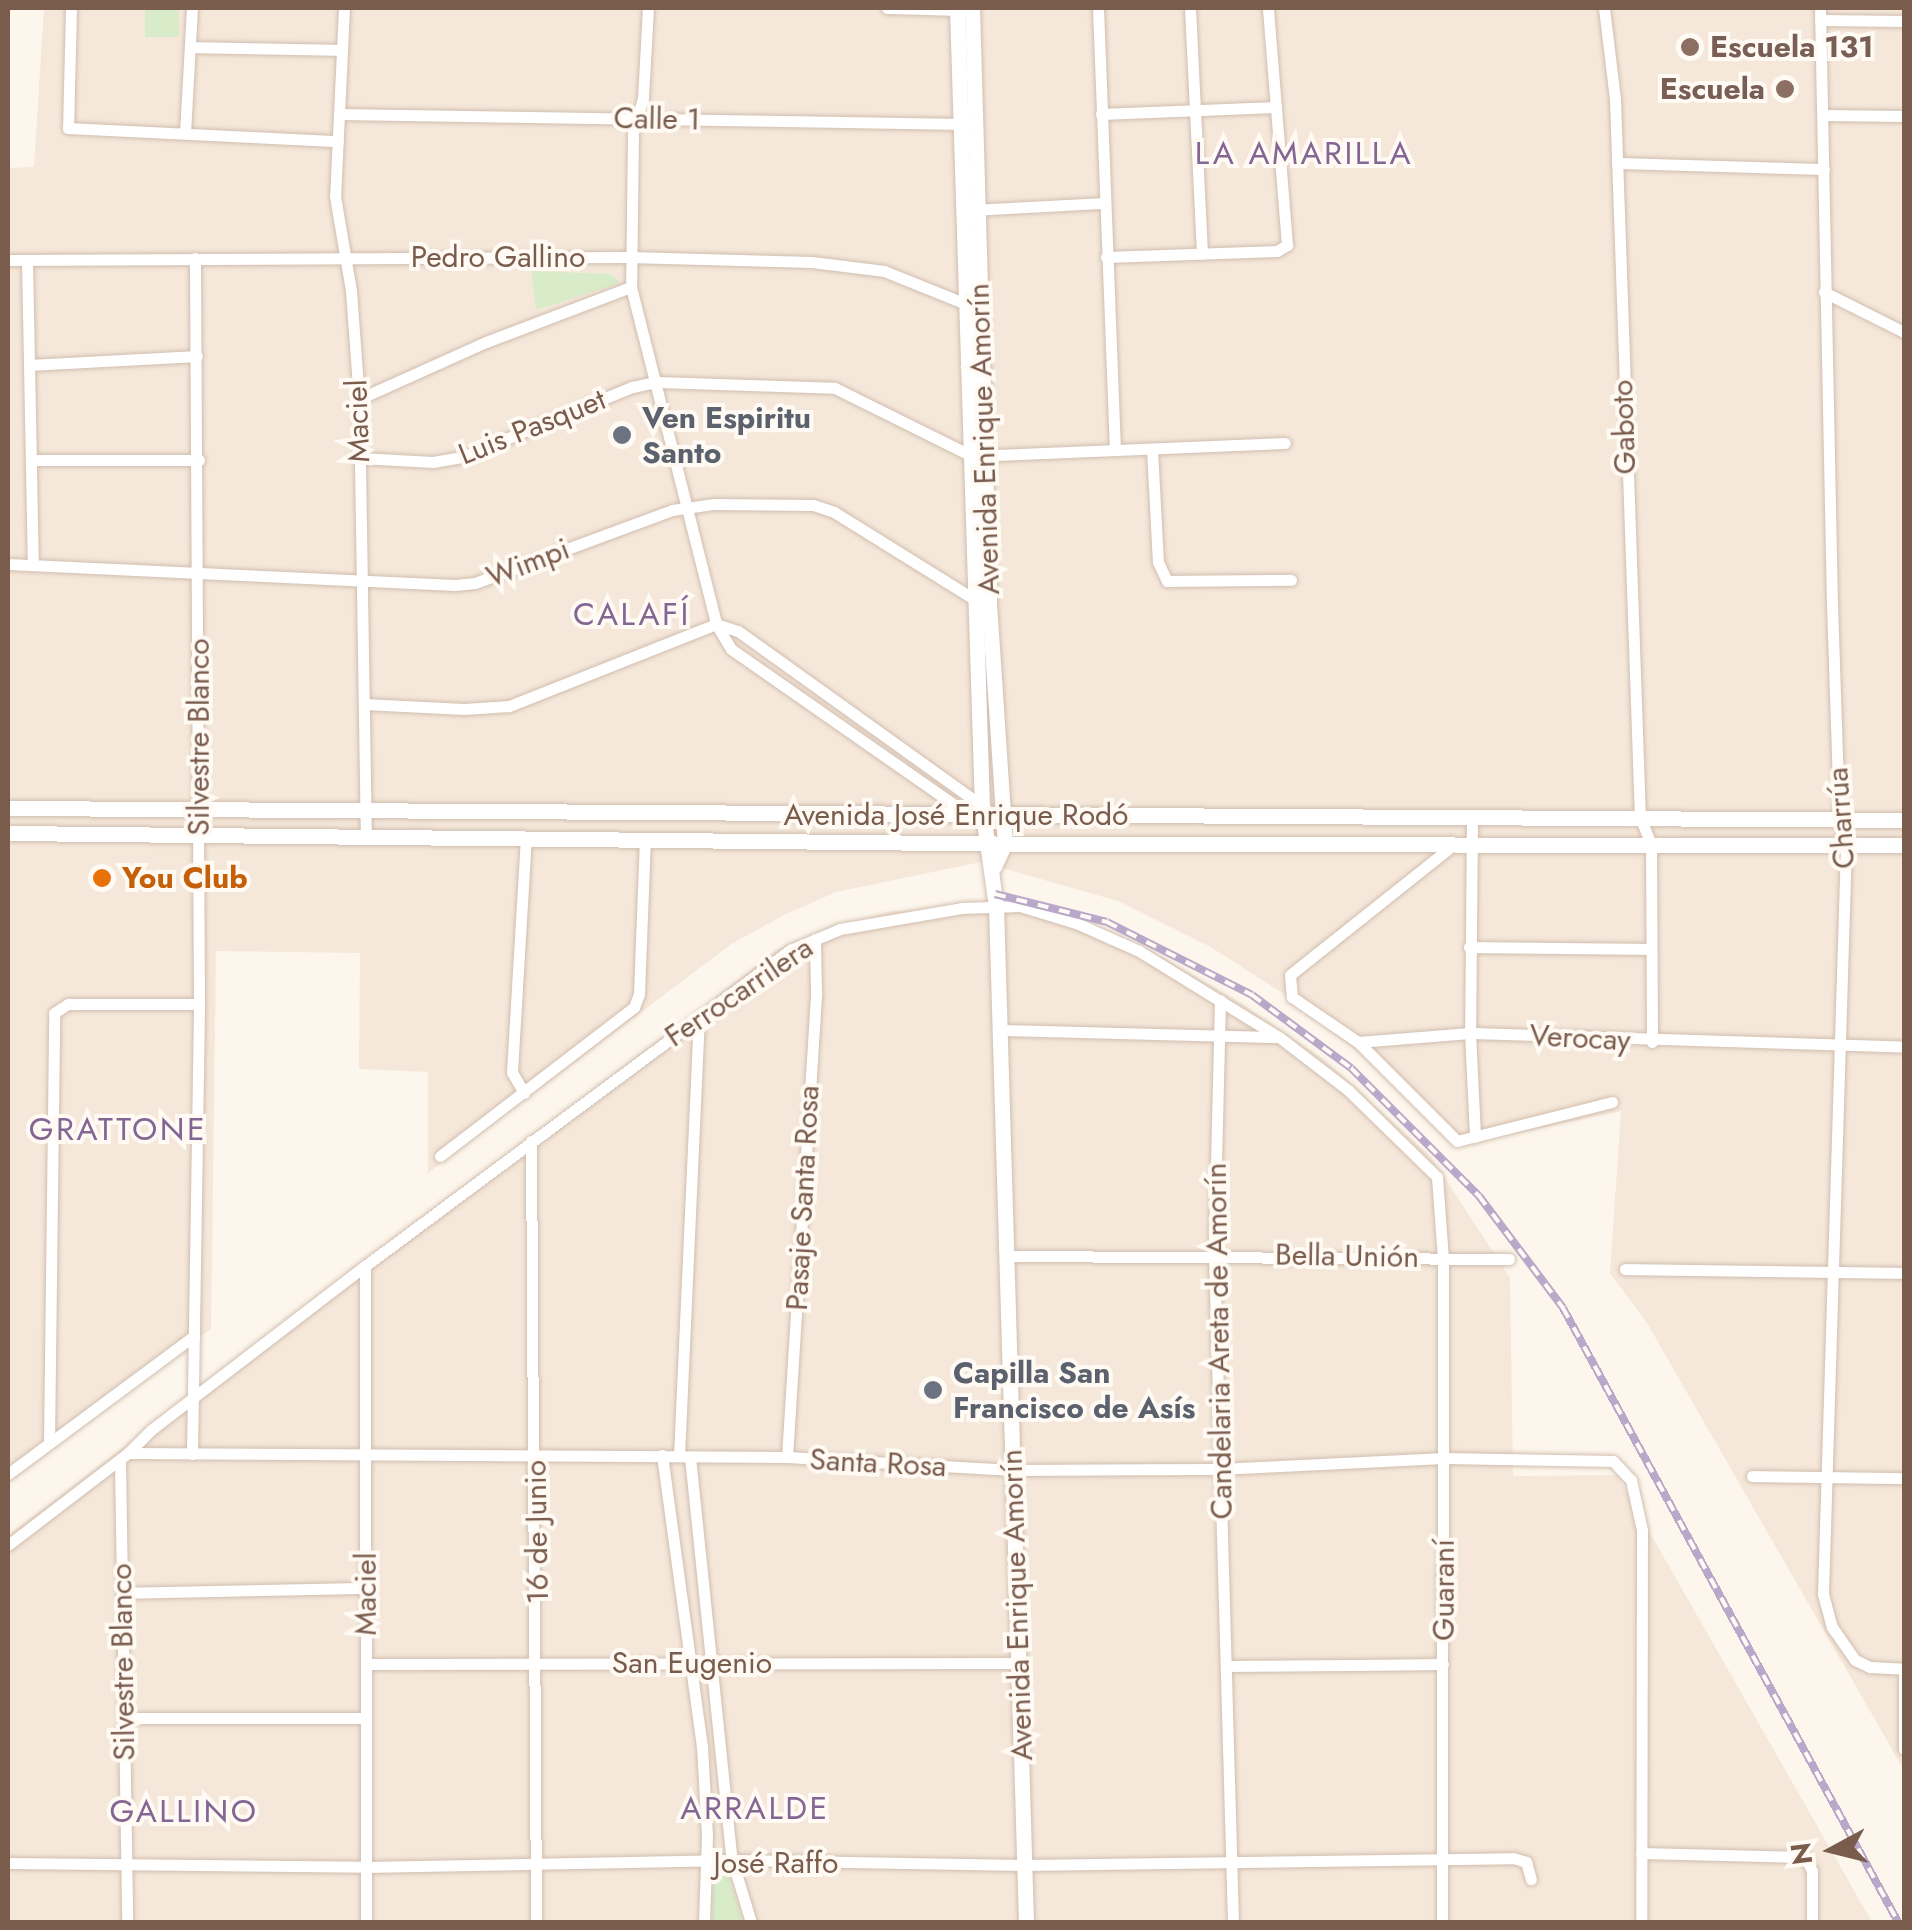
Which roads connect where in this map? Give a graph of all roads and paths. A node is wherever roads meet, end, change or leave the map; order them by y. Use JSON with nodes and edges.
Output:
{"nodes":[{"id":1,"x":71,"y":8,"type":"edge"},
{"id":2,"x":192,"y":8,"type":"edge"},
{"id":3,"x":344,"y":8,"type":"edge"},
{"id":4,"x":648,"y":8,"type":"edge"},
{"id":5,"x":887,"y":8,"type":"edge"},
{"id":6,"x":1098,"y":8,"type":"edge"},
{"id":7,"x":1190,"y":8,"type":"edge"},
{"id":8,"x":1268,"y":8,"type":"edge"},
{"id":9,"x":1604,"y":8,"type":"edge"},
{"id":10,"x":965,"y":9,"type":"edge"},
{"id":11,"x":1820,"y":14,"type":"edge"},
{"id":12,"x":1904,"y":20,"type":"edge"},
{"id":13,"x":190,"y":47,"type":"junction"},
{"id":14,"x":342,"y":50,"type":"junction"},
{"id":15,"x":1276,"y":107,"type":"junction"},
{"id":16,"x":1194,"y":111,"type":"junction"},
{"id":17,"x":339,"y":114,"type":"junction"},
{"id":18,"x":1101,"y":114,"type":"junction"},
{"id":19,"x":1823,"y":114,"type":"junction"},
{"id":20,"x":1904,"y":116,"type":"edge"},
{"id":21,"x":636,"y":118,"type":"junction"},
{"id":22,"x":968,"y":124,"type":"junction"},
{"id":23,"x":185,"y":134,"type":"junction"},
{"id":24,"x":338,"y":141,"type":"junction"},
{"id":25,"x":1616,"y":163,"type":"junction"},
{"id":26,"x":1824,"y":169,"type":"junction"},
{"id":27,"x":1104,"y":203,"type":"junction"},
{"id":28,"x":971,"y":210,"type":"junction"},
{"id":29,"x":1202,"y":254,"type":"junction"},
{"id":30,"x":1106,"y":257,"type":"junction"},
{"id":31,"x":195,"y":258,"type":"junction"},
{"id":32,"x":346,"y":258,"type":"junction"},
{"id":33,"x":629,"y":258,"type":"junction"},
{"id":34,"x":8,"y":260,"type":"edge"},
{"id":35,"x":26,"y":260,"type":"junction"},
{"id":36,"x":631,"y":287,"type":"junction"},
{"id":37,"x":1824,"y":292,"type":"junction"},
{"id":38,"x":973,"y":306,"type":"junction"},
{"id":39,"x":1904,"y":332,"type":"edge"},
{"id":40,"x":197,"y":356,"type":"junction"},
{"id":41,"x":30,"y":365,"type":"junction"},
{"id":42,"x":656,"y":382,"type":"junction"},
{"id":43,"x":359,"y":399,"type":"junction"},
{"id":44,"x":1285,"y":442,"type":"dead end"},
{"id":45,"x":1152,"y":449,"type":"junction"},
{"id":46,"x":1115,"y":450,"type":"junction"},
{"id":47,"x":978,"y":456,"type":"junction"},
{"id":48,"x":360,"y":458,"type":"junction"},
{"id":49,"x":33,"y":460,"type":"junction"},
{"id":50,"x":199,"y":460,"type":"junction"},
{"id":51,"x":687,"y":507,"type":"junction"},
{"id":52,"x":8,"y":564,"type":"edge"},
{"id":53,"x":34,"y":564,"type":"junction"},
{"id":54,"x":200,"y":572,"type":"junction"},
{"id":55,"x":362,"y":578,"type":"junction"},
{"id":56,"x":1292,"y":580,"type":"dead end"},
{"id":57,"x":982,"y":603,"type":"junction"},
{"id":58,"x":716,"y":624,"type":"junction"},
{"id":59,"x":364,"y":704,"type":"junction"},
{"id":60,"x":8,"y":808,"type":"edge"},
{"id":61,"x":198,"y":809,"type":"junction"},
{"id":62,"x":366,"y":810,"type":"junction"},
{"id":63,"x":1003,"y":816,"type":"junction"},
{"id":64,"x":1640,"y":817,"type":"junction"},
{"id":65,"x":1472,"y":818,"type":"junction"},
{"id":66,"x":1839,"y":819,"type":"junction"},
{"id":67,"x":1904,"y":820,"type":"edge"},
{"id":68,"x":981,"y":823,"type":"junction"},
{"id":69,"x":8,"y":833,"type":"edge"},
{"id":70,"x":199,"y":834,"type":"junction"},
{"id":71,"x":366,"y":836,"type":"junction"},
{"id":72,"x":526,"y":838,"type":"junction"},
{"id":73,"x":645,"y":840,"type":"junction"},
{"id":74,"x":1005,"y":843,"type":"junction"},
{"id":75,"x":1651,"y":844,"type":"junction"},
{"id":76,"x":1846,"y":845,"type":"junction"},
{"id":77,"x":1904,"y":845,"type":"edge"},
{"id":78,"x":1452,"y":846,"type":"junction"},
{"id":79,"x":1470,"y":846,"type":"junction"},
{"id":80,"x":994,"y":867,"type":"junction"},
{"id":81,"x":996,"y":906,"type":"junction"},
{"id":82,"x":815,"y":939,"type":"junction"},
{"id":83,"x":1469,"y":947,"type":"junction"},
{"id":84,"x":1652,"y":949,"type":"junction"},
{"id":85,"x":1220,"y":1000,"type":"junction"},
{"id":86,"x":199,"y":1004,"type":"junction"},
{"id":87,"x":699,"y":1016,"type":"junction"},
{"id":88,"x":1000,"y":1030,"type":"junction"},
{"id":89,"x":1470,"y":1033,"type":"junction"},
{"id":90,"x":1220,"y":1036,"type":"junction"},
{"id":91,"x":1279,"y":1037,"type":"junction"},
{"id":92,"x":1358,"y":1042,"type":"junction"},
{"id":93,"x":1652,"y":1042,"type":"junction"},
{"id":94,"x":1842,"y":1045,"type":"junction"},
{"id":95,"x":1904,"y":1047,"type":"edge"},
{"id":96,"x":524,"y":1093,"type":"junction"},
{"id":97,"x":1612,"y":1102,"type":"dead end"},
{"id":98,"x":1474,"y":1137,"type":"junction"},
{"id":99,"x":531,"y":1141,"type":"junction"},
{"id":100,"x":440,"y":1156,"type":"dead end"},
{"id":101,"x":1214,"y":1254,"type":"junction"},
{"id":102,"x":1006,"y":1256,"type":"junction"},
{"id":103,"x":1443,"y":1258,"type":"junction"},
{"id":104,"x":1508,"y":1259,"type":"dead end"},
{"id":105,"x":365,"y":1266,"type":"junction"},
{"id":106,"x":1626,"y":1269,"type":"dead end"},
{"id":107,"x":1904,"y":1273,"type":"edge"},
{"id":108,"x":1833,"y":1274,"type":"junction"},
{"id":109,"x":194,"y":1336,"type":"junction"},
{"id":110,"x":195,"y":1396,"type":"junction"},
{"id":111,"x":49,"y":1443,"type":"junction"},
{"id":112,"x":366,"y":1451,"type":"junction"},
{"id":113,"x":536,"y":1453,"type":"junction"},
{"id":114,"x":192,"y":1454,"type":"junction"},
{"id":115,"x":662,"y":1456,"type":"junction"},
{"id":116,"x":684,"y":1456,"type":"junction"},
{"id":117,"x":124,"y":1457,"type":"junction"},
{"id":118,"x":788,"y":1457,"type":"junction"},
{"id":119,"x":1444,"y":1458,"type":"junction"},
{"id":120,"x":1219,"y":1469,"type":"junction"},
{"id":121,"x":1012,"y":1470,"type":"junction"},
{"id":122,"x":8,"y":1474,"type":"edge"},
{"id":123,"x":1752,"y":1476,"type":"dead end"},
{"id":124,"x":1830,"y":1478,"type":"junction"},
{"id":125,"x":1904,"y":1478,"type":"edge"},
{"id":126,"x":8,"y":1545,"type":"edge"},
{"id":127,"x":366,"y":1588,"type":"junction"},
{"id":128,"x":122,"y":1593,"type":"junction"},
{"id":129,"x":538,"y":1661,"type":"junction"},
{"id":130,"x":1018,"y":1663,"type":"junction"},
{"id":131,"x":366,"y":1664,"type":"junction"},
{"id":132,"x":692,"y":1664,"type":"junction"},
{"id":133,"x":711,"y":1664,"type":"junction"},
{"id":134,"x":1443,"y":1664,"type":"junction"},
{"id":135,"x":1226,"y":1666,"type":"junction"},
{"id":136,"x":1904,"y":1669,"type":"edge"},
{"id":137,"x":124,"y":1718,"type":"junction"},
{"id":138,"x":366,"y":1718,"type":"junction"},
{"id":139,"x":1904,"y":1750,"type":"edge"},
{"id":140,"x":1641,"y":1853,"type":"junction"},
{"id":141,"x":1442,"y":1859,"type":"junction"},
{"id":142,"x":732,"y":1860,"type":"junction"},
{"id":143,"x":8,"y":1863,"type":"edge"},
{"id":144,"x":706,"y":1863,"type":"junction"},
{"id":145,"x":1230,"y":1863,"type":"junction"},
{"id":146,"x":125,"y":1864,"type":"junction"},
{"id":147,"x":536,"y":1864,"type":"junction"},
{"id":148,"x":1024,"y":1865,"type":"junction"},
{"id":149,"x":365,"y":1867,"type":"junction"},
{"id":150,"x":1531,"y":1879,"type":"dead end"},
{"id":151,"x":127,"y":1922,"type":"edge"},
{"id":152,"x":366,"y":1922,"type":"edge"},
{"id":153,"x":536,"y":1922,"type":"edge"},
{"id":154,"x":704,"y":1922,"type":"edge"},
{"id":155,"x":750,"y":1922,"type":"edge"},
{"id":156,"x":1026,"y":1922,"type":"edge"},
{"id":157,"x":1232,"y":1922,"type":"edge"},
{"id":158,"x":1442,"y":1922,"type":"edge"},
{"id":159,"x":1641,"y":1922,"type":"edge"},
{"id":160,"x":1812,"y":1922,"type":"edge"}],
"edges":[{"from":1,"to":23,"type":"street"},
{"from":2,"to":13,"type":"street"},
{"from":3,"to":14,"type":"street","name":"Maciel"},
{"from":4,"to":21,"type":"street"},
{"from":5,"to":10,"type":"street"},
{"from":6,"to":18,"type":"street"},
{"from":7,"to":16,"type":"street"},
{"from":8,"to":15,"type":"street"},
{"from":9,"to":25,"type":"street","name":"Gaboto"},
{"from":10,"to":22,"type":"street","name":"Avenida Enrique Amorín"},
{"from":11,"to":12,"type":"street"},
{"from":11,"to":19,"type":"street","name":"Charrúa"},
{"from":13,"to":14,"type":"street"},
{"from":13,"to":23,"type":"street"},
{"from":14,"to":17,"type":"street","name":"Maciel"},
{"from":15,"to":16,"type":"street"},
{"from":15,"to":29,"type":"street"},
{"from":16,"to":18,"type":"street"},
{"from":16,"to":29,"type":"street"},
{"from":17,"to":21,"type":"street","name":"Calle 1"},
{"from":17,"to":24,"type":"street","name":"Maciel"},
{"from":18,"to":27,"type":"street"},
{"from":19,"to":20,"type":"street"},
{"from":19,"to":26,"type":"street","name":"Charrúa"},
{"from":21,"to":22,"type":"street","name":"Calle 1"},
{"from":21,"to":33,"type":"street"},
{"from":22,"to":28,"type":"street","name":"Avenida Enrique Amorín"},
{"from":23,"to":24,"type":"street"},
{"from":24,"to":32,"type":"street","name":"Maciel"},
{"from":25,"to":26,"type":"street"},
{"from":25,"to":64,"type":"street","name":"Gaboto"},
{"from":26,"to":37,"type":"street","name":"Charrúa"},
{"from":27,"to":28,"type":"street"},
{"from":27,"to":30,"type":"street"},
{"from":28,"to":38,"type":"street","name":"Avenida Enrique Amorín"},
{"from":29,"to":30,"type":"street"},
{"from":30,"to":46,"type":"street"},
{"from":31,"to":32,"type":"street","name":"Pedro Gallino"},
{"from":31,"to":35,"type":"street","name":"Pedro Gallino"},
{"from":31,"to":40,"type":"street","name":"Silvestre Blanco"},
{"from":32,"to":33,"type":"street","name":"Pedro Gallino"},
{"from":32,"to":43,"type":"street","name":"Maciel"},
{"from":33,"to":36,"type":"street"},
{"from":33,"to":38,"type":"street","name":"Pedro Gallino"},
{"from":34,"to":35,"type":"street","name":"Pedro Gallino"},
{"from":35,"to":41,"type":"street"},
{"from":36,"to":42,"type":"street"},
{"from":36,"to":43,"type":"street"},
{"from":37,"to":39,"type":"street"},
{"from":37,"to":66,"type":"street","name":"Charrúa"},
{"from":38,"to":47,"type":"street","name":"Avenida Enrique Amorín"},
{"from":40,"to":41,"type":"street"},
{"from":40,"to":50,"type":"street","name":"Silvestre Blanco"},
{"from":41,"to":49,"type":"street"},
{"from":42,"to":47,"type":"street","name":"Luis Pasquet"},
{"from":42,"to":48,"type":"street","name":"Luis Pasquet"},
{"from":42,"to":51,"type":"street"},
{"from":43,"to":48,"type":"street","name":"Maciel"},
{"from":44,"to":45,"type":"street"},
{"from":45,"to":46,"type":"street"},
{"from":45,"to":56,"type":"street"},
{"from":46,"to":47,"type":"street"},
{"from":47,"to":57,"type":"street","name":"Avenida Enrique Amorín"},
{"from":48,"to":55,"type":"street","name":"Maciel"},
{"from":49,"to":50,"type":"street"},
{"from":49,"to":53,"type":"street"},
{"from":50,"to":54,"type":"street","name":"Silvestre Blanco"},
{"from":51,"to":55,"type":"street","name":"Wimpi"},
{"from":51,"to":57,"type":"street","name":"Wimpi"},
{"from":51,"to":58,"type":"street"},
{"from":52,"to":53,"type":"street","name":"Wimpi"},
{"from":53,"to":54,"type":"street","name":"Wimpi"},
{"from":54,"to":55,"type":"street","name":"Wimpi"},
{"from":54,"to":61,"type":"street","name":"Silvestre Blanco"},
{"from":55,"to":59,"type":"street","name":"Maciel"},
{"from":57,"to":63,"type":"street","name":"Avenida Enrique Amorín"},
{"from":57,"to":68,"type":"street","name":"Avenida Enrique Amorín"},
{"from":58,"to":59,"type":"street"},
{"from":58,"to":68,"type":"street"},
{"from":58,"to":68,"type":"street"},
{"from":59,"to":62,"type":"street","name":"Maciel"},
{"from":60,"to":61,"type":"street","name":"Avenida José Enrique Rodó"},
{"from":61,"to":62,"type":"street","name":"Avenida José Enrique Rodó"},
{"from":61,"to":70,"type":"street","name":"Silvestre Blanco"},
{"from":62,"to":68,"type":"street","name":"Avenida José Enrique Rodó"},
{"from":62,"to":71,"type":"street","name":"Maciel"},
{"from":63,"to":65,"type":"street","name":"Avenida José Enrique Rodó"},
{"from":63,"to":68,"type":"street","name":"Avenida José Enrique Rodó"},
{"from":63,"to":74,"type":"street","name":"Avenida Enrique Amorín"},
{"from":64,"to":65,"type":"street","name":"Avenida José Enrique Rodó"},
{"from":64,"to":66,"type":"street","name":"Avenida José Enrique Rodó"},
{"from":64,"to":75,"type":"street","name":"Gaboto"},
{"from":65,"to":79,"type":"street"},
{"from":66,"to":67,"type":"street","name":"Avenida José Enrique Rodó"},
{"from":66,"to":76,"type":"street","name":"Charrúa"},
{"from":68,"to":73,"type":"street","name":"Avenida José Enrique Rodó"},
{"from":68,"to":74,"type":"street","name":"Avenida José Enrique Rodó"},
{"from":68,"to":80,"type":"street","name":"Avenida Enrique Amorín"},
{"from":69,"to":70,"type":"street","name":"Avenida José Enrique Rodó"},
{"from":70,"to":71,"type":"street","name":"Avenida José Enrique Rodó"},
{"from":70,"to":86,"type":"street","name":"Silvestre Blanco"},
{"from":71,"to":72,"type":"street","name":"Avenida José Enrique Rodó"},
{"from":72,"to":73,"type":"street","name":"Avenida José Enrique Rodó"},
{"from":72,"to":96,"type":"street"},
{"from":73,"to":96,"type":"street"},
{"from":74,"to":78,"type":"street","name":"Avenida José Enrique Rodó"},
{"from":74,"to":80,"type":"street","name":"Avenida Enrique Amorín"},
{"from":75,"to":76,"type":"street","name":"Avenida José Enrique Rodó"},
{"from":75,"to":79,"type":"street","name":"Avenida José Enrique Rodó"},
{"from":75,"to":84,"type":"street"},
{"from":76,"to":77,"type":"street","name":"Avenida José Enrique Rodó"},
{"from":76,"to":94,"type":"street","name":"Charrúa"},
{"from":78,"to":79,"type":"street","name":"Avenida José Enrique Rodó"},
{"from":78,"to":92,"type":"street"},
{"from":79,"to":83,"type":"street"},
{"from":80,"to":81,"type":"street","name":"Avenida Enrique Amorín"},
{"from":81,"to":82,"type":"street","name":"Ferrocarrilera"},
{"from":81,"to":85,"type":"street","name":"Ferrocarrilera"},
{"from":81,"to":88,"type":"street","name":"Avenida Enrique Amorín"},
{"from":82,"to":87,"type":"street","name":"Ferrocarrilera"},
{"from":82,"to":118,"type":"street","name":"Pasaje Santa Rosa"},
{"from":83,"to":84,"type":"street"},
{"from":83,"to":89,"type":"street"},
{"from":84,"to":93,"type":"street"},
{"from":85,"to":90,"type":"street","name":"Candelaria Areta de Amorín"},
{"from":85,"to":91,"type":"street","name":"Ferrocarrilera"},
{"from":86,"to":109,"type":"street","name":"Silvestre Blanco"},
{"from":86,"to":111,"type":"street"},
{"from":87,"to":99,"type":"street","name":"Ferrocarrilera"},
{"from":87,"to":116,"type":"street"},
{"from":88,"to":90,"type":"street"},
{"from":88,"to":102,"type":"street","name":"Avenida Enrique Amorín"},
{"from":89,"to":92,"type":"street","name":"Verocay"},
{"from":89,"to":93,"type":"street","name":"Verocay"},
{"from":89,"to":98,"type":"street"},
{"from":90,"to":91,"type":"street"},
{"from":90,"to":101,"type":"street","name":"Candelaria Areta de Amorín"},
{"from":91,"to":103,"type":"street","name":"Ferrocarrilera"},
{"from":92,"to":98,"type":"street"},
{"from":93,"to":94,"type":"street","name":"Verocay"},
{"from":94,"to":95,"type":"street","name":"Verocay"},
{"from":94,"to":108,"type":"street","name":"Charrúa"},
{"from":96,"to":100,"type":"street"},
{"from":97,"to":98,"type":"street"},
{"from":99,"to":105,"type":"street","name":"Ferrocarrilera"},
{"from":99,"to":113,"type":"street","name":"16 de Junio"},
{"from":101,"to":102,"type":"street","name":"Bella Unión"},
{"from":101,"to":103,"type":"street","name":"Bella Unión"},
{"from":101,"to":120,"type":"street","name":"Candelaria Areta de Amorín"},
{"from":102,"to":121,"type":"street","name":"Avenida Enrique Amorín"},
{"from":103,"to":104,"type":"street","name":"Bella Unión"},
{"from":103,"to":119,"type":"street","name":"Guaraní"},
{"from":105,"to":110,"type":"street","name":"Ferrocarrilera"},
{"from":105,"to":112,"type":"street","name":"Maciel"},
{"from":106,"to":108,"type":"street"},
{"from":107,"to":108,"type":"street"},
{"from":108,"to":124,"type":"street","name":"Charrúa"},
{"from":109,"to":110,"type":"street","name":"Silvestre Blanco"},
{"from":109,"to":111,"type":"street"},
{"from":110,"to":114,"type":"street","name":"Silvestre Blanco"},
{"from":110,"to":117,"type":"street","name":"Ferrocarrilera"},
{"from":111,"to":122,"type":"street"},
{"from":112,"to":113,"type":"street","name":"Santa Rosa"},
{"from":112,"to":114,"type":"street","name":"Santa Rosa"},
{"from":112,"to":127,"type":"street","name":"Maciel"},
{"from":113,"to":115,"type":"street","name":"Santa Rosa"},
{"from":113,"to":129,"type":"street","name":"16 de Junio"},
{"from":114,"to":117,"type":"street","name":"Santa Rosa"},
{"from":115,"to":116,"type":"street","name":"Santa Rosa"},
{"from":115,"to":132,"type":"street"},
{"from":116,"to":118,"type":"street","name":"Santa Rosa"},
{"from":116,"to":133,"type":"street"},
{"from":117,"to":126,"type":"street","name":"Ferrocarrilera"},
{"from":117,"to":128,"type":"street","name":"Silvestre Blanco"},
{"from":118,"to":121,"type":"street","name":"Santa Rosa"},
{"from":119,"to":120,"type":"street","name":"Santa Rosa"},
{"from":119,"to":134,"type":"street","name":"Guaraní"},
{"from":119,"to":140,"type":"street","name":"Santa Rosa"},
{"from":120,"to":121,"type":"street","name":"Santa Rosa"},
{"from":120,"to":135,"type":"street","name":"Candelaria Areta de Amorín"},
{"from":121,"to":130,"type":"street","name":"Avenida Enrique Amorín"},
{"from":123,"to":124,"type":"street"},
{"from":124,"to":125,"type":"street"},
{"from":124,"to":136,"type":"street","name":"Charrúa"},
{"from":127,"to":128,"type":"street"},
{"from":127,"to":131,"type":"street","name":"Maciel"},
{"from":128,"to":137,"type":"street","name":"Silvestre Blanco"},
{"from":129,"to":131,"type":"street","name":"San Eugenio"},
{"from":129,"to":132,"type":"street","name":"San Eugenio"},
{"from":129,"to":147,"type":"street","name":"16 de Junio"},
{"from":130,"to":133,"type":"street","name":"San Eugenio"},
{"from":130,"to":148,"type":"street","name":"Avenida Enrique Amorín"},
{"from":131,"to":138,"type":"street","name":"Maciel"},
{"from":132,"to":133,"type":"street","name":"San Eugenio"},
{"from":132,"to":144,"type":"street"},
{"from":133,"to":142,"type":"street"},
{"from":134,"to":135,"type":"street"},
{"from":134,"to":141,"type":"street","name":"Guaraní"},
{"from":135,"to":145,"type":"street","name":"Candelaria Areta de Amorín"},
{"from":136,"to":139,"type":"street"},
{"from":137,"to":138,"type":"street"},
{"from":137,"to":146,"type":"street","name":"Silvestre Blanco"},
{"from":138,"to":149,"type":"street","name":"Maciel"},
{"from":140,"to":159,"type":"street"},
{"from":140,"to":160,"type":"street"},
{"from":141,"to":145,"type":"street","name":"José Raffo"},
{"from":141,"to":150,"type":"street","name":"José Raffo"},
{"from":141,"to":158,"type":"street","name":"Guaraní"},
{"from":142,"to":144,"type":"street","name":"José Raffo"},
{"from":142,"to":148,"type":"street","name":"José Raffo"},
{"from":142,"to":155,"type":"street"},
{"from":143,"to":146,"type":"street","name":"José Raffo"},
{"from":144,"to":147,"type":"street","name":"José Raffo"},
{"from":144,"to":154,"type":"street"},
{"from":145,"to":148,"type":"street","name":"José Raffo"},
{"from":145,"to":157,"type":"street","name":"Candelaria Areta de Amorín"},
{"from":146,"to":149,"type":"street","name":"José Raffo"},
{"from":146,"to":151,"type":"street","name":"Silvestre Blanco"},
{"from":147,"to":149,"type":"street","name":"José Raffo"},
{"from":147,"to":153,"type":"street","name":"16 de Junio"},
{"from":148,"to":156,"type":"street","name":"Avenida Enrique Amorín"},
{"from":149,"to":152,"type":"street","name":"Maciel"}]}
